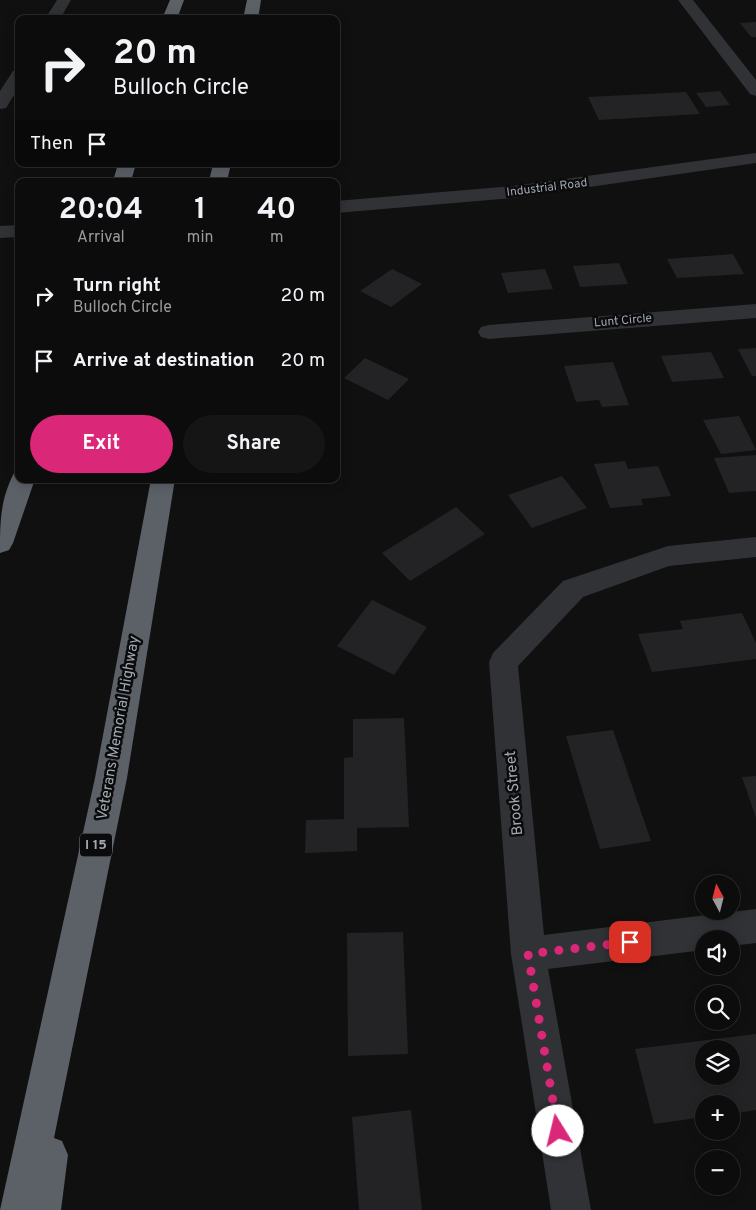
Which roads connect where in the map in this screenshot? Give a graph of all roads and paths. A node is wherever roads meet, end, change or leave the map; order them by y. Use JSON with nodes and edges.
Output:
{"nodes":[{"id":1,"x":64,"y":0,"type":"edge"},
{"id":2,"x":177,"y":0,"type":"edge"},
{"id":3,"x":254,"y":0,"type":"edge"},
{"id":4,"x":685,"y":0,"type":"edge"},
{"id":5,"x":55,"y":15,"type":"edge"},
{"id":6,"x":171,"y":15,"type":"edge"},
{"id":7,"x":251,"y":15,"type":"edge"},
{"id":8,"x":15,"y":80,"type":"edge"},
{"id":9,"x":756,"y":91,"type":"edge"},
{"id":10,"x":0,"y":104,"type":"edge"},
{"id":11,"x":756,"y":158,"type":"edge"},
{"id":12,"x":340,"y":207,"type":"edge"},
{"id":13,"x":15,"y":231,"type":"edge"},
{"id":14,"x":0,"y":232,"type":"edge"},
{"id":15,"x":756,"y":310,"type":"edge"},
{"id":16,"x":490,"y":332,"type":"dead end"},
{"id":17,"x":22,"y":483,"type":"edge"},
{"id":18,"x":162,"y":483,"type":"edge"},
{"id":19,"x":0,"y":543,"type":"edge"},
{"id":20,"x":756,"y":546,"type":"edge"},
{"id":21,"x":111,"y":778,"type":"junction"},
{"id":22,"x":756,"y":926,"type":"edge"},
{"id":23,"x":528,"y":954,"type":"junction"},
{"id":24,"x":19,"y":1210,"type":"edge"},
{"id":25,"x":41,"y":1210,"type":"edge"},
{"id":26,"x":571,"y":1210,"type":"edge"}],
"edges":[{"from":1,"to":5,"type":"street"},
{"from":2,"to":6,"type":"highway"},
{"from":3,"to":7,"type":"highway"},
{"from":4,"to":9,"type":"street"},
{"from":8,"to":10,"type":"street"},
{"from":11,"to":12,"type":"street","name":"Industrial Road"},
{"from":13,"to":14,"type":"street"},
{"from":15,"to":16,"type":"street","name":"Lunt Circle"},
{"from":17,"to":19,"type":"highway"},
{"from":18,"to":21,"type":"highway","name":"Veterans Memorial Highway","number":"I 15"},
{"from":20,"to":23,"type":"street","name":"Brook Street"},
{"from":21,"to":24,"type":"highway","name":"Veterans Memorial Highway","number":"I 15"},
{"from":21,"to":25,"type":"highway"},
{"from":22,"to":23,"type":"street"},
{"from":23,"to":26,"type":"street","name":"Brook Street"}]}
